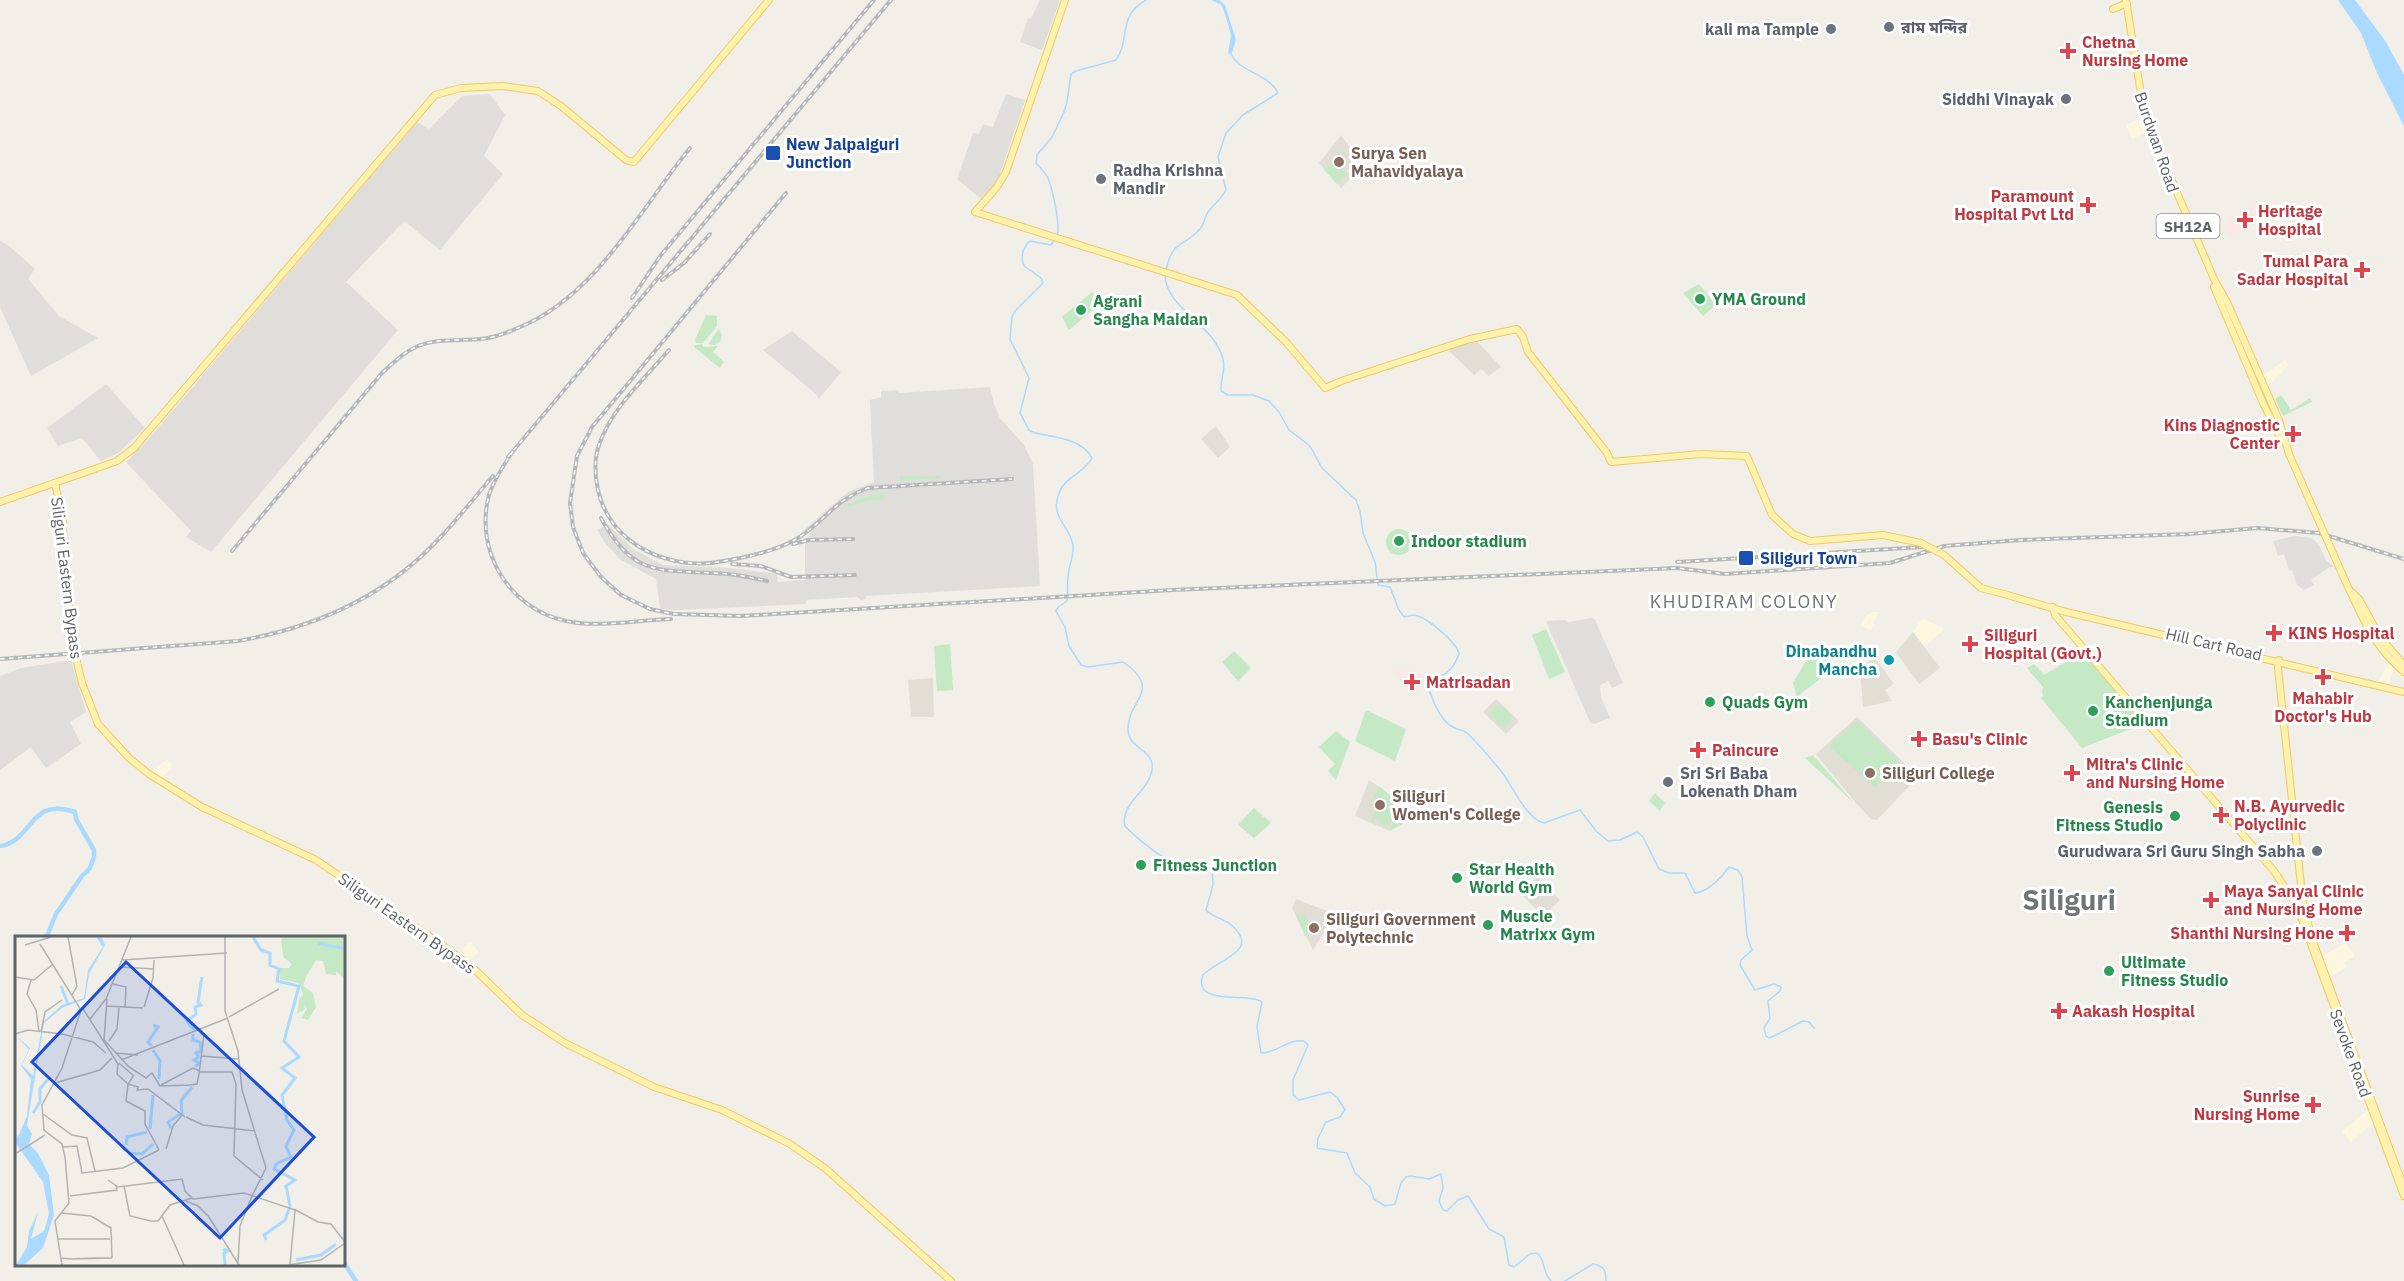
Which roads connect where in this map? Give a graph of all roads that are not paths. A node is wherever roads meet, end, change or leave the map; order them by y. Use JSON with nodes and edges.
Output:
{"nodes":[{"id":1,"x":769,"y":0,"type":"edge"},
{"id":2,"x":1065,"y":0,"type":"edge"},
{"id":3,"x":2125,"y":1,"type":"edge"},
{"id":4,"x":2113,"y":5,"type":"edge"},
{"id":5,"x":2126,"y":14,"type":"junction"},
{"id":6,"x":2206,"y":264,"type":"junction"},
{"id":7,"x":53,"y":484,"type":"junction"},
{"id":8,"x":0,"y":502,"type":"edge"},
{"id":9,"x":2349,"y":589,"type":"junction"},
{"id":10,"x":2056,"y":610,"type":"junction"},
{"id":11,"x":2276,"y":660,"type":"junction"},
{"id":12,"x":2404,"y":665,"type":"edge"},
{"id":13,"x":2404,"y":672,"type":"edge"},
{"id":14,"x":2404,"y":690,"type":"edge"},
{"id":15,"x":2298,"y":904,"type":"junction"},
{"id":16,"x":2389,"y":1150,"type":"junction"},
{"id":17,"x":2404,"y":1188,"type":"edge"},
{"id":18,"x":2404,"y":1196,"type":"edge"},
{"id":19,"x":949,"y":1281,"type":"edge"}],
"edges":[{"from":1,"to":7,"type":"main road"},
{"from":2,"to":10,"type":"main road","name":"Hill Cart Road","bridge":true},
{"from":3,"to":4,"type":"main road"},
{"from":3,"to":5,"type":"main road","name":"Burdwan Road","number":"SH12A"},
{"from":3,"to":6,"type":"main road","name":"Burdwan Road","number":"SH12A"},
{"from":4,"to":5,"type":"main road"},
{"from":5,"to":6,"type":"main road","name":"Burdwan Road","number":"SH12A"},
{"from":6,"to":9,"type":"main road","name":"Burdwan Road","number":"SH12A","bridge":true},
{"from":7,"to":8,"type":"main road","name":"Siliguri Eastern Bypass"},
{"from":7,"to":19,"type":"main road","name":"Siliguri Eastern Bypass"},
{"from":9,"to":12,"type":"main road","name":"Burdwan Road","number":"SH12A"},
{"from":9,"to":13,"type":"main road","name":"Burdwan Road","number":"SH12A"},
{"from":10,"to":11,"type":"main road","name":"Hill Cart Road"},
{"from":10,"to":15,"type":"main road"},
{"from":11,"to":14,"type":"main road","name":"Hill Cart Road"},
{"from":11,"to":15,"type":"main road","name":"Sevoke Road"},
{"from":15,"to":16,"type":"main road","name":"Sevoke Road"},
{"from":16,"to":17,"type":"main road","name":"Sevoke Road"},
{"from":16,"to":18,"type":"main road","name":"Sevoke Road"}]}
